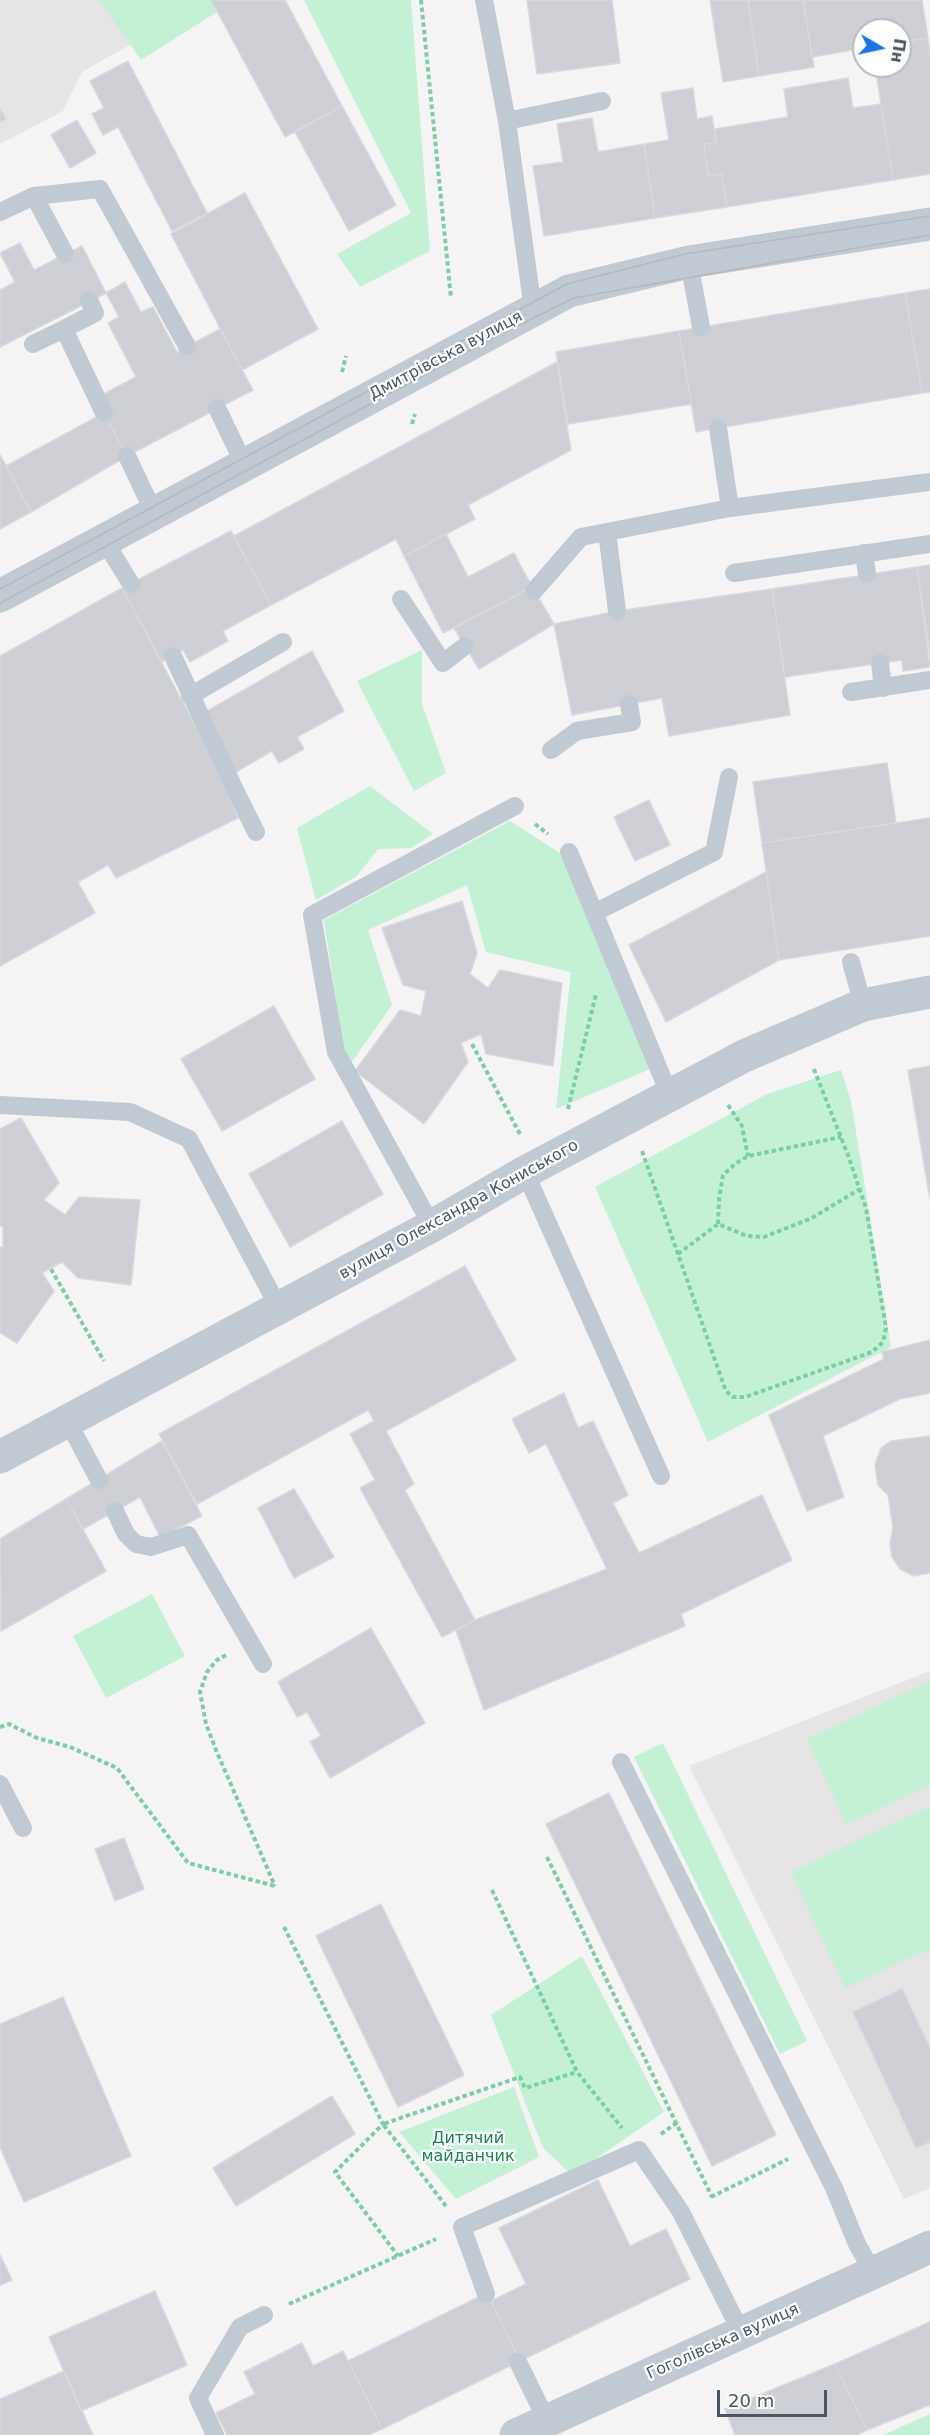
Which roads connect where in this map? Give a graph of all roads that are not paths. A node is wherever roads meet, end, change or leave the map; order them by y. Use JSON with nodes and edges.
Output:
{"nodes":[{"id":1,"x":484,"y":0,"type":"edge"},
{"id":2,"x":602,"y":100,"type":"dead end"},
{"id":3,"x":507,"y":121,"type":"junction"},
{"id":4,"x":34,"y":196,"type":"junction"},
{"id":5,"x":0,"y":212,"type":"edge"},
{"id":6,"x":930,"y":224,"type":"edge"},
{"id":7,"x":65,"y":254,"type":"dead end"},
{"id":8,"x":689,"y":262,"type":"junction"},
{"id":9,"x":89,"y":300,"type":"dead end"},
{"id":10,"x":533,"y":310,"type":"junction"},
{"id":11,"x":701,"y":327,"type":"dead end"},
{"id":12,"x":64,"y":329,"type":"junction"},
{"id":13,"x":33,"y":344,"type":"dead end"},
{"id":14,"x":188,"y":346,"type":"dead end"},
{"id":15,"x":217,"y":408,"type":"dead end"},
{"id":16,"x":104,"y":413,"type":"dead end"},
{"id":17,"x":718,"y":428,"type":"dead end"},
{"id":18,"x":127,"y":456,"type":"dead end"},
{"id":19,"x":244,"y":464,"type":"junction"},
{"id":20,"x":930,"y":482,"type":"edge"},
{"id":21,"x":730,"y":508,"type":"junction"},
{"id":22,"x":154,"y":513,"type":"junction"},
{"id":23,"x":607,"y":532,"type":"junction"},
{"id":24,"x":104,"y":540,"type":"junction"},
{"id":25,"x":930,"y":543,"type":"edge"},
{"id":26,"x":864,"y":553,"type":"junction"},
{"id":27,"x":734,"y":573,"type":"dead end"},
{"id":28,"x":867,"y":574,"type":"dead end"},
{"id":29,"x":131,"y":584,"type":"dead end"},
{"id":30,"x":534,"y":591,"type":"dead end"},
{"id":31,"x":0,"y":596,"type":"edge"},
{"id":32,"x":401,"y":599,"type":"dead end"},
{"id":33,"x":617,"y":611,"type":"dead end"},
{"id":34,"x":284,"y":642,"type":"dead end"},
{"id":35,"x":465,"y":646,"type":"dead end"},
{"id":36,"x":173,"y":656,"type":"dead end"},
{"id":37,"x":880,"y":663,"type":"dead end"},
{"id":38,"x":930,"y":680,"type":"edge"},
{"id":39,"x":883,"y":688,"type":"junction"},
{"id":40,"x":851,"y":692,"type":"dead end"},
{"id":41,"x":190,"y":696,"type":"junction"},
{"id":42,"x":629,"y":704,"type":"dead end"},
{"id":43,"x":551,"y":750,"type":"dead end"},
{"id":44,"x":729,"y":777,"type":"dead end"},
{"id":45,"x":515,"y":806,"type":"road end"},
{"id":46,"x":256,"y":832,"type":"dead end"},
{"id":47,"x":569,"y":852,"type":"road end"},
{"id":48,"x":594,"y":913,"type":"junction"},
{"id":49,"x":851,"y":962,"type":"dead end"},
{"id":50,"x":930,"y":992,"type":"edge"},
{"id":51,"x":863,"y":1005,"type":"junction"},
{"id":52,"x":670,"y":1096,"type":"junction"},
{"id":53,"x":0,"y":1105,"type":"edge"},
{"id":54,"x":525,"y":1158,"type":"junction"},
{"id":55,"x":432,"y":1226,"type":"junction"},
{"id":56,"x":279,"y":1308,"type":"junction"},
{"id":57,"x":68,"y":1422,"type":"junction"},
{"id":58,"x":0,"y":1458,"type":"edge"},
{"id":59,"x":662,"y":1476,"type":"dead end"},
{"id":60,"x":99,"y":1479,"type":"dead end"},
{"id":61,"x":115,"y":1511,"type":"dead end"},
{"id":62,"x":263,"y":1664,"type":"dead end"},
{"id":63,"x":621,"y":1762,"type":"dead end"},
{"id":64,"x":0,"y":1784,"type":"edge"},
{"id":65,"x":23,"y":1828,"type":"dead end"},
{"id":66,"x":930,"y":2247,"type":"edge"},
{"id":67,"x":874,"y":2274,"type":"junction"},
{"id":68,"x":486,"y":2294,"type":"dead end"},
{"id":69,"x":264,"y":2315,"type":"road end"},
{"id":70,"x":742,"y":2334,"type":"junction"},
{"id":71,"x":518,"y":2362,"type":"dead end"},
{"id":72,"x":547,"y":2421,"type":"junction"},
{"id":73,"x":215,"y":2435,"type":"edge"},
{"id":74,"x":516,"y":2435,"type":"edge"}],
"edges":[{"from":1,"to":3,"type":"lane"},
{"from":2,"to":3,"type":"lane"},
{"from":3,"to":10,"type":"lane"},
{"from":4,"to":5,"type":"lane"},
{"from":4,"to":7,"type":"lane"},
{"from":4,"to":14,"type":"lane"},
{"from":6,"to":8,"type":"street","name":"Дмитрівська вулиця"},
{"from":8,"to":10,"type":"street","name":"Дмитрівська вулиця"},
{"from":8,"to":11,"type":"lane"},
{"from":9,"to":12,"type":"lane"},
{"from":10,"to":19,"type":"street","name":"Дмитрівська вулиця"},
{"from":12,"to":13,"type":"lane"},
{"from":12,"to":16,"type":"lane"},
{"from":15,"to":19,"type":"lane"},
{"from":17,"to":21,"type":"lane"},
{"from":18,"to":22,"type":"lane"},
{"from":19,"to":22,"type":"street","name":"Дмитрівська вулиця"},
{"from":20,"to":21,"type":"lane"},
{"from":21,"to":23,"type":"lane"},
{"from":22,"to":24,"type":"street","name":"Дмитрівська вулиця"},
{"from":23,"to":30,"type":"lane"},
{"from":23,"to":33,"type":"lane"},
{"from":24,"to":29,"type":"lane"},
{"from":24,"to":31,"type":"street","name":"Дмитрівська вулиця"},
{"from":25,"to":26,"type":"lane"},
{"from":26,"to":27,"type":"lane"},
{"from":26,"to":28,"type":"lane"},
{"from":32,"to":35,"type":"lane"},
{"from":34,"to":41,"type":"lane"},
{"from":36,"to":41,"type":"lane"},
{"from":37,"to":39,"type":"lane"},
{"from":38,"to":39,"type":"lane"},
{"from":39,"to":40,"type":"lane"},
{"from":41,"to":46,"type":"lane"},
{"from":42,"to":43,"type":"lane"},
{"from":44,"to":48,"type":"lane"},
{"from":45,"to":55,"type":"lane"},
{"from":47,"to":48,"type":"lane"},
{"from":48,"to":52,"type":"lane"},
{"from":49,"to":51,"type":"lane"},
{"from":50,"to":51,"type":"street","name":"вулиця Олександра Кониського"},
{"from":51,"to":52,"type":"street","name":"вулиця Олександра Кониського"},
{"from":52,"to":54,"type":"street","name":"вулиця Олександра Кониського"},
{"from":53,"to":56,"type":"lane"},
{"from":54,"to":55,"type":"street","name":"вулиця Олександра Кониського"},
{"from":54,"to":59,"type":"lane"},
{"from":55,"to":56,"type":"street","name":"вулиця Олександра Кониського"},
{"from":56,"to":57,"type":"street","name":"вулиця Олександра Кониського"},
{"from":57,"to":58,"type":"street","name":"вулиця Олександра Кониського"},
{"from":57,"to":60,"type":"lane"},
{"from":61,"to":62,"type":"lane"},
{"from":63,"to":67,"type":"lane"},
{"from":64,"to":65,"type":"lane"},
{"from":66,"to":67,"type":"street","name":"Гоголівська вулиця"},
{"from":67,"to":70,"type":"street","name":"Гоголівська вулиця"},
{"from":68,"to":70,"type":"lane"},
{"from":69,"to":73,"type":"lane"},
{"from":70,"to":72,"type":"street","name":"Гоголівська вулиця"},
{"from":71,"to":72,"type":"lane"},
{"from":72,"to":74,"type":"street","name":"Гоголівська вулиця"}]}
